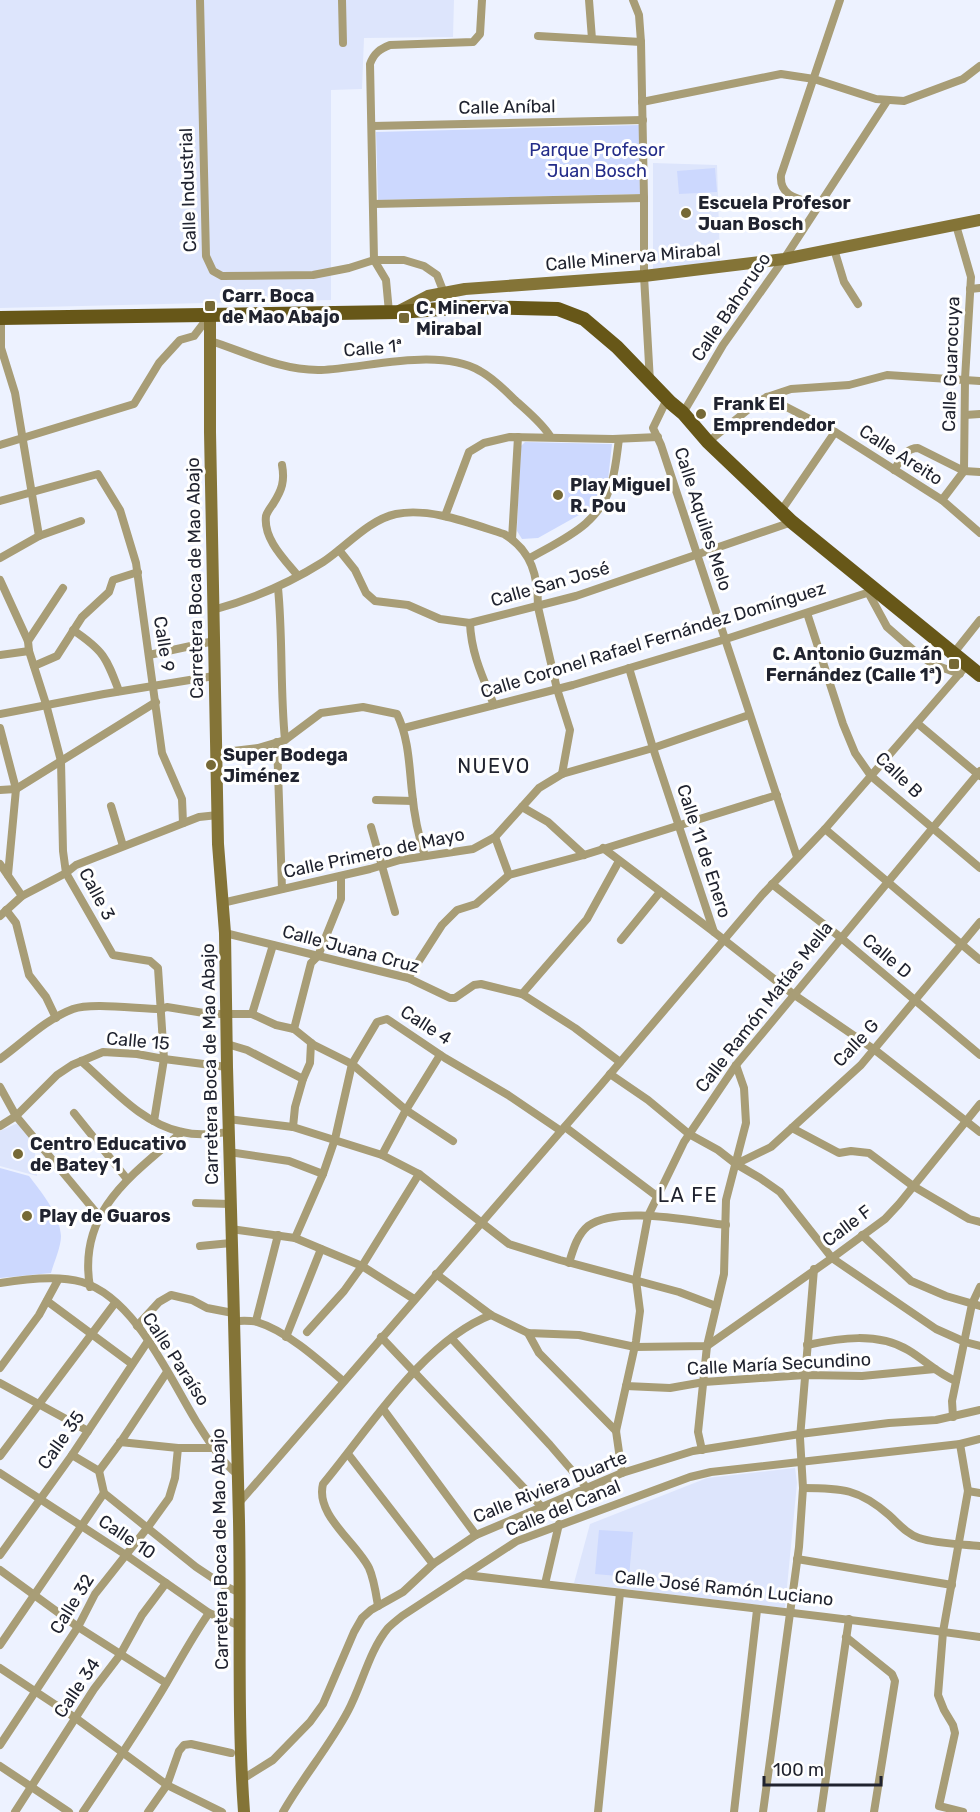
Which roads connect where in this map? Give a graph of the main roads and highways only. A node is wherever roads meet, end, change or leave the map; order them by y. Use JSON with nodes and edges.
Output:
{"nodes":[{"id":1,"x":0,"y":318,"type":"edge"},
{"id":2,"x":980,"y":675,"type":"edge"}],
"edges":[{"from":1,"to":2,"type":"main road"}]}
